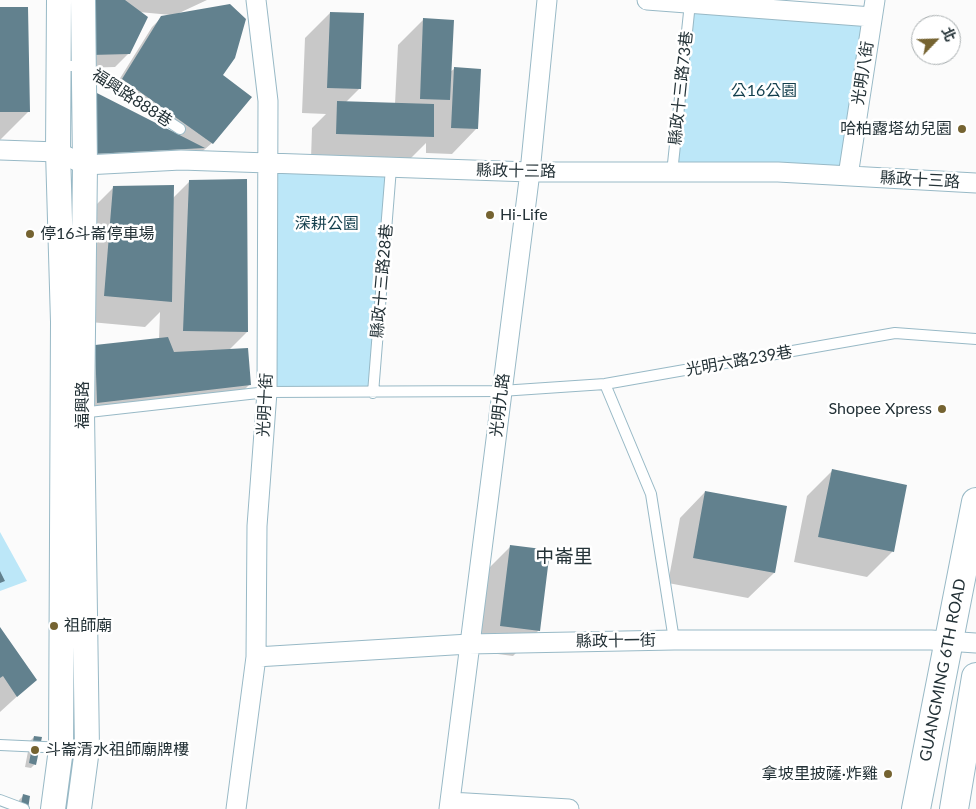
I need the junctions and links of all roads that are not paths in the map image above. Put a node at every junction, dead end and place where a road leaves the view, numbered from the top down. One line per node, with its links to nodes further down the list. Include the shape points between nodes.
1 (59, 0): 9 (street, 福興路)
2 (83, 0): 10 (street, 福興路)
3 (256, 0): 15 (street, 光明十街, via 268,101)
4 (548, 0): 17 (street, 光明九路)
5 (647, 0): 6 (street)
6 (690, 3): 7 (street); 18 (lane, 縣政十三路73巷)
7 (722, 3): 8 (street)
8 (873, 9): 19 (street, 光明八街)
9 (59, 66): 10 (lane); 13 (street, 福興路)
10 (84, 66): 11 (lane, 福興路888巷); 14 (street, 福興路)
11 (180, 129)
12 (0, 150): 13 (street)
13 (58, 152): 14 (street, 縣政十三路); 26 (street, 福興路, via 63,322)
14 (85, 165): 15 (street, 縣政十三路, via 181,160); 26 (street, 福興路)
15 (268, 165): 16 (street, 縣政十三路); 24 (street, 光明十街)
16 (391, 168): 17 (street, 縣政十三路); 25 (lane, 縣政十三路28巷)
17 (530, 172): 18 (street, 縣政十三路); 23 (street, 光明九路)
18 (672, 173): 19 (street, 縣政十三路, via 778,172)
19 (848, 176): 20 (street, 縣政十三路)
20 (976, 183)
21 (976, 339): 22 (lane, 光明六路239巷, via 895,333)
22 (605, 384): 23 (lane, 光明六路239巷); 28 (lane, via 651,494)
23 (501, 391): 25 (lane, 光明六路239巷); 31 (street, 光明九路)
24 (267, 392): 25 (lane, 光明六路239巷); 26 (lane, 光明六路239巷); 32 (street, 光明十街, via 257,526)
25 (372, 393)
26 (72, 414): 35 (street, 福興路); 36 (street, 福興路)
27 (976, 502): 29 (main road, GUANGMING 6TH ROAD)
28 (674, 640): 29 (street, 縣政十一街); 31 (street, 縣政十一街)
29 (948, 641): 30 (street, 縣政十一街); 44 (main road, GUANGMING 6TH ROAD)
30 (976, 643)
31 (469, 644): 32 (street, 縣政十一街); 38 (street, 光明九路)
32 (256, 657): 42 (street, 光明十街)
33 (976, 676): 45 (main road, GUANGMING 6TH ROAD)
34 (0, 745): 35 (lane)
35 (61, 749): 36 (lane); 40 (street, 福興路)
36 (87, 750): 41 (street, 福興路)
37 (0, 800): 39 (lane)
38 (450, 805): 43 (street)
39 (24, 809)
40 (54, 809)
41 (79, 809)
42 (236, 809)
43 (568, 809)
44 (916, 809)
45 (954, 809)

